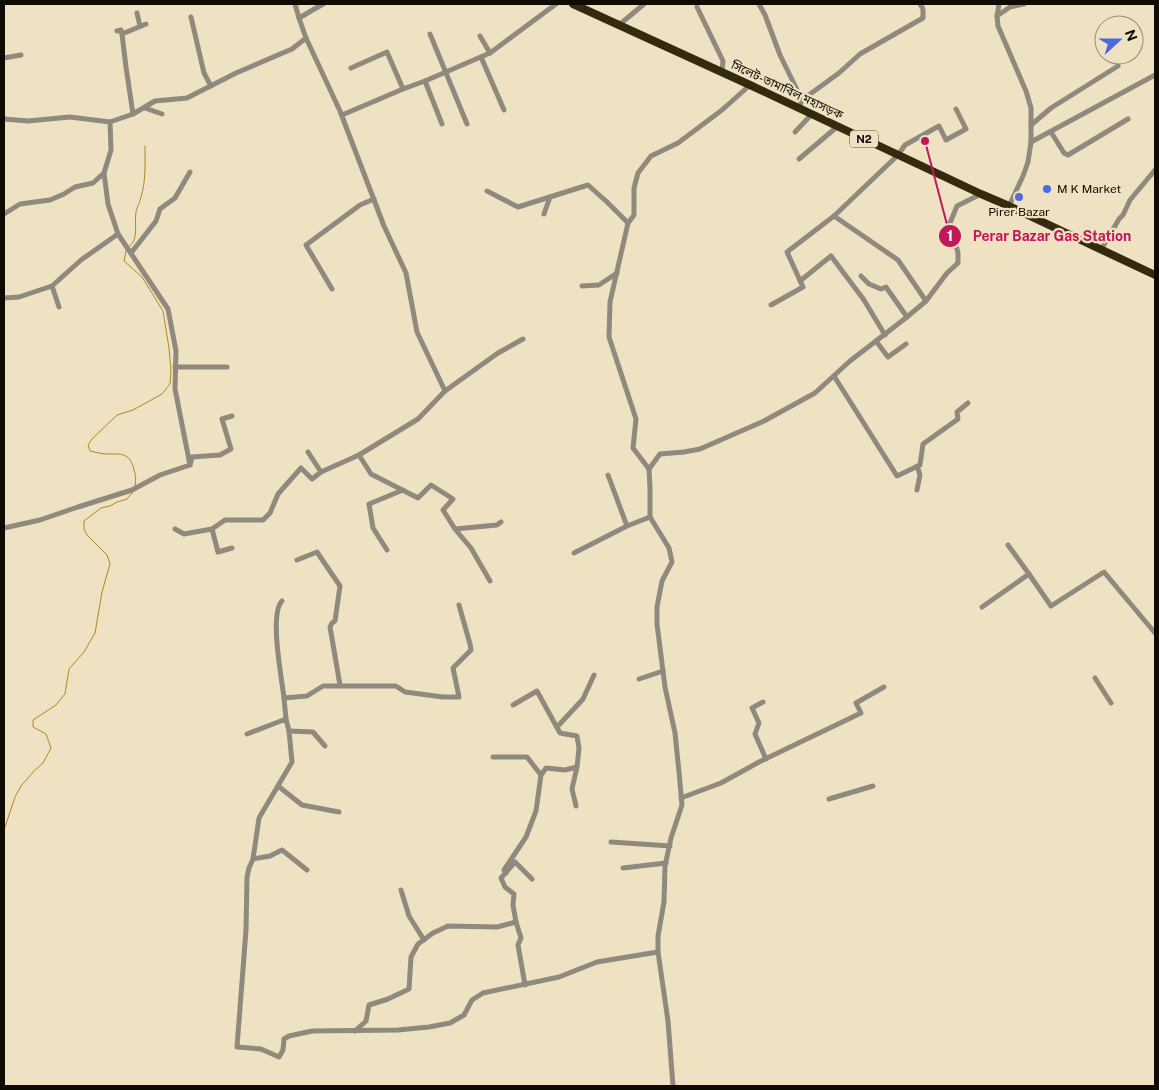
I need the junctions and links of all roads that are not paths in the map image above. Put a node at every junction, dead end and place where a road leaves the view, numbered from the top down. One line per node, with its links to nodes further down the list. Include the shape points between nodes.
1 (294, 4): 14 (street)
2 (323, 4): 14 (street)
3 (556, 4): 21 (street)
4 (572, 4): 16 (highway, সিলেট-তামাবিল মহাসড়ক / N2)
5 (644, 4): 16 (street)
6 (759, 4): 34 (street)
7 (920, 4): 34 (street, via 923,18 860,54)
8 (999, 4): 12 (street)
9 (1024, 4): 12 (street, via 1010,7)
10 (697, 7): 28 (street, via 723,61)
11 (138, 13): 17 (street)
12 (997, 16): 47 (street, via 998,26 1026,91)
13 (191, 17): 32 (street, via 204,73)
14 (299, 18): 20 (street)
15 (146, 24): 17 (street)
16 (619, 25): 28 (highway, সিলেট-তামাবিল মহাসড়ক / N2)
17 (140, 26): 38 (street, via 119,32)
18 (430, 34): 27 (street)
19 (480, 36): 21 (street)
20 (306, 38): 32 (street, via 292,50); 41 (street)
21 (490, 53): 23 (street)
22 (21, 55): 24 (street)
23 (481, 57): 27 (street); 37 (street)
24 (4, 58)
25 (1118, 66): 47 (street, via 1051,108)
26 (351, 68): 33 (street, via 387,52)
27 (445, 72): 30 (street); 46 (street)
28 (722, 72): 31 (highway, সিলেট-তামাবিল মহাসড়ক / N2)
29 (1155, 75): 50 (street)
30 (425, 81): 33 (street); 45 (street)
31 (750, 85): 34 (highway, সিলেট-তামাবিল মহাসড়ক / N2); 65 (street, via 678,143 651,156 638,173 634,188 634,215)
32 (211, 86): 35 (street, via 187,98 155,101)
33 (403, 89): 41 (street)
34 (801, 104): 40 (highway, সিলেট-তামাবিল মহাসড়ক / N2)
35 (145, 108): 38 (street); 39 (street)
36 (956, 109): 52 (street, via 966,129 946,140 939,126 905,145)
37 (504, 110)
38 (133, 114): 44 (street)
39 (162, 114)
40 (812, 114): 48 (highway, সিলেট-তামাবিল মহাসড়ক / N2); 49 (street)
41 (342, 116): 60 (street)
42 (4, 118): 44 (street, via 28,121 70,117)
43 (1128, 119): 50 (street, via 1068,155)
44 (110, 122): 56 (street, via 111,150)
45 (442, 124)
46 (467, 124)
47 (1031, 125): 51 (street)
48 (838, 126): 52 (highway, সিলেট-তামাবিল মহাসড়ক / N2); 53 (street)
49 (795, 132)
50 (1051, 132): 51 (street)
51 (1031, 142): 61 (street, via 1028,162)
52 (898, 155): 58 (highway, সিলেট-তামাবিল মহাসড়ক / N2); 64 (street)
53 (799, 159)
54 (1155, 170): 67 (street, via 1130,200)
55 (190, 172): 68 (street)
56 (104, 173): 62 (street, via 93,183 75,187 50,200 20,204); 66 (street, via 108,204)
57 (487, 191): 59 (street, via 518,207)
58 (981, 194): 61 (highway, সিলেট-তামাবিল মহাসড়ক / N2); 77 (street, via 957,206 950,223 958,263)
59 (550, 197): 63 (street); 65 (street, via 588,185)
60 (374, 199): 75 (street, via 360,205 306,245); 88 (street, via 406,273 417,332)
61 (1009, 206): 67 (highway, সিলেট-তামাবিল মহাসড়ক / N2)
62 (4, 214)
63 (544, 214)
64 (834, 216): 72 (street, via 787,252); 77 (street, via 898,260)
65 (628, 223): 69 (street)
66 (118, 234): 68 (street); 73 (street)
67 (1101, 250): 70 (highway, সিলেট-তামাবিল মহাসড়ক / N2)
68 (131, 253): 85 (street, via 168,309)
69 (617, 273): 74 (street, via 599,285); 95 (street, via 610,302 609,337 636,419 633,448)
70 (1155, 275)
71 (861, 276): 80 (street, via 869,284 881,289 886,287)
72 (800, 281): 78 (street, via 803,287); 81 (street, via 831,256)
73 (52, 286): 76 (street, via 19,297); 79 (street)
74 (582, 286)
75 (332, 289)
76 (4, 298)
77 (926, 301): 80 (street)
78 (771, 305)
79 (59, 307)
80 (907, 317): 81 (street)
81 (885, 334): 83 (street)
82 (524, 339): 88 (street, via 498,353)
83 (876, 341): 84 (street, via 888,357); 87 (street)
84 (906, 344)
85 (176, 367): 86 (street); 93 (street, via 175,389)
86 (227, 367)
87 (834, 376): 94 (street, via 897,476); 95 (street, via 815,393 764,421 700,449 660,454)
88 (445, 391): 92 (street, via 418,419)
89 (968, 403): 94 (street, via 957,412 958,419 922,444 920,465)
90 (232, 416): 93 (street, via 222,419 230,449 220,455 192,457)
91 (308, 452): 96 (street)
92 (359, 455): 96 (street); 98 (street, via 371,474)
93 (190, 465): 103 (street, via 160,475 132,490 40,520)
94 (917, 466): 99 (street, via 920,475)
95 (649, 469): 100 (street)
96 (321, 472): 105 (street, via 312,480 301,468 278,494 270,513 263,520 225,520)
97 (608, 475): 102 (street)
98 (403, 490): 106 (street, via 418,498 431,484 453,499 443,510); 109 (street, via 369,504 373,528)
99 (917, 490)
100 (650, 517): 102 (street); 118 (street, via 668,548 672,562 662,581 657,607 656,624)
101 (501, 522): 106 (street)
102 (626, 526): 110 (street)
103 (4, 528)
104 (175, 529): 105 (street, via 184,534)
105 (212, 529): 108 (street, via 218,552)
106 (456, 529): 113 (street)
107 (1008, 545): 112 (street)
108 (232, 548)
109 (387, 550)
110 (574, 553)
111 (297, 560): 122 (street, via 317,552 340,586 335,621 330,627)
112 (1029, 574): 116 (street); 117 (street, via 1051,606 1104,572)
113 (490, 581)
114 (282, 601): 124 (street, via 278,604 276,641)
115 (459, 605): 122 (street, via 471,650 453,668 460,697 405,692 396,686)
116 (982, 606)
117 (1155, 633)
118 (663, 671): 121 (street); 139 (street, via 675,733)
119 (594, 675): 129 (street, via 583,699)
120 (1095, 678): 126 (street)
121 (640, 679)
122 (340, 686): 124 (street, via 323,686 307,696)
123 (884, 687): 134 (street, via 856,703 861,713)
124 (284, 698): 128 (street)
125 (763, 702): 134 (street, via 752,708 759,723 755,734)
126 (1111, 704)
127 (513, 705): 129 (street, via 537,691)
128 (286, 719): 130 (street); 131 (street)
129 (557, 727): 135 (street, via 560,733 577,736)
130 (289, 731): 132 (street, via 313,732); 137 (street, via 292,762)
131 (247, 734)
132 (325, 746)
133 (493, 757): 136 (street, via 528,757)
134 (766, 759): 139 (street, via 721,783)
135 (576, 767): 136 (street, via 565,770 546,768); 141 (street, via 572,789)
136 (541, 775): 149 (street, via 536,811 526,837 504,870)
137 (278, 786): 142 (street, via 302,805); 145 (street, via 259,818)
138 (873, 786): 140 (street)
139 (681, 798): 144 (street, via 682,805)
140 (829, 799)
141 (576, 806)
142 (338, 812)
143 (610, 842): 144 (street)
144 (670, 846): 146 (street)
145 (253, 859): 148 (street, via 282,850); 156 (street, via 247,877 237,1047 261,1049 279,1057 284,1038 289,1036)
146 (666, 863): 147 (street); 154 (street)
147 (623, 868)
148 (307, 870)
149 (506, 873): 150 (street, via 515,862); 152 (street, via 501,878 505,887 514,894)
150 (532, 879)
151 (401, 890): 153 (street, via 409,916)
152 (516, 922): 153 (street, via 497,927 448,926); 155 (street, via 521,938 518,945)
153 (424, 940): 156 (street, via 411,957 409,989 369,1006 366,1021)
154 (658, 952): 155 (street, via 597,962 559,977); 157 (street)
155 (525, 985): 156 (street, via 483,993 472,1000 464,1015 450,1023 398,1030)
156 (355, 1031)
157 (673, 1086)

